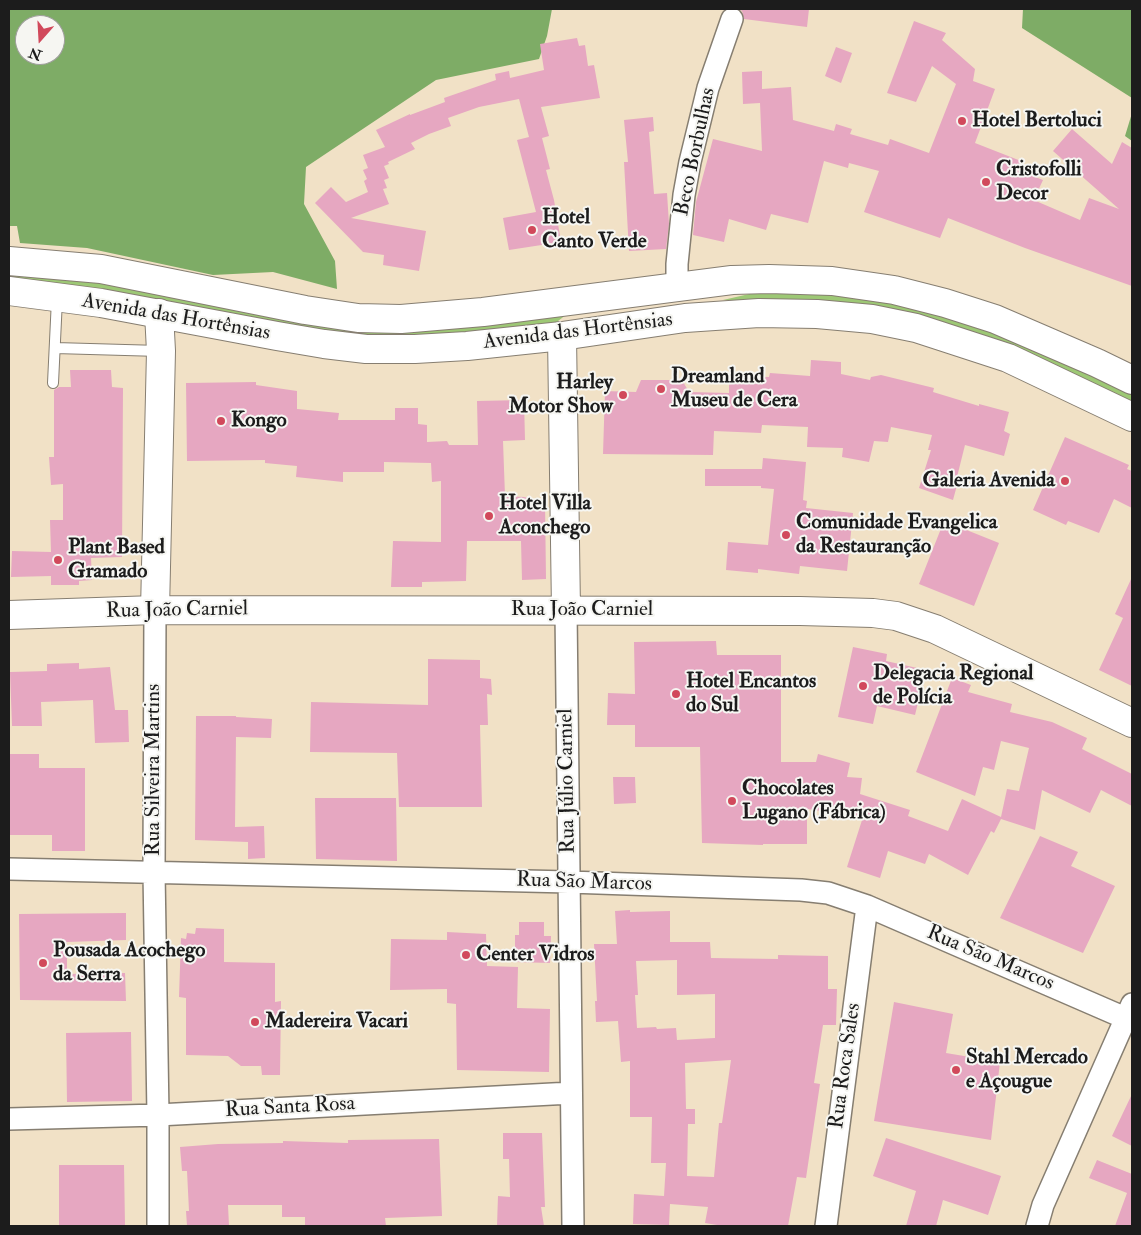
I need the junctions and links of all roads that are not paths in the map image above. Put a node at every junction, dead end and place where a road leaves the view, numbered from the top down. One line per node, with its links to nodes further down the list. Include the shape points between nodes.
1 (732, 19): 4 (street, Beco Borbulhas, via 708,88 690,162)
2 (9, 261): 4 (main road, Avenida das Hortênsias, via 101,269 358,318 400,319 483,312)
3 (732, 280): 4 (main road, Avenida das Hortênsias); 8 (main road, via 687,295 585,312 570,318); 11 (main road, Avenida das Hortênsias, via 832,281 945,302 995,319)
4 (676, 287)
5 (9, 291): 6 (main road, Avenida das Hortênsias)
6 (57, 297): 7 (main road, Avenida das Hortênsias); 9 (lane)
7 (159, 313): 8 (main road, Avenida das Hortênsias, via 286,338 366,349 415,350); 10 (main road, Rua Silveira Martins)
8 (562, 336): 13 (main road, Avenida das Hortênsias, via 685,318 759,313 872,319 916,328 1008,358); 15 (main road, Rua Júlio Carniel)
9 (55, 348): 10 (lane); 12 (lane)
10 (160, 351): 14 (main road, Rua Silveira Martins)
11 (1132, 380)
12 (53, 383)
13 (1132, 417)
14 (155, 610): 15 (main road, Rua João Carniel); 16 (main road, Rua João Carniel); 19 (street, Rua Silveira Martins)
15 (566, 610): 17 (main road, Rua João Carniel, via 800,611 896,616 935,629); 20 (street, Rua Júlio Carniel)
16 (9, 614)
17 (1132, 722)
18 (9, 869): 19 (street, Rua São Marcos)
19 (154, 872): 20 (street, Rua São Marcos); 24 (street, Rua Silveira Martins)
20 (569, 882): 21 (street, Rua São Marcos, via 801,890 828,893); 23 (street, Rua Júlio Carniel)
21 (867, 906): 22 (street, Rua São Marcos); 28 (street, Rua Roca Sales)
22 (1130, 1014): 29 (street, via 1043,1205)
23 (571, 1093): 24 (street, Rua Santa Rosa); 27 (street, Rua Júlio Carniel)
24 (158, 1115): 25 (street, Rua Santa Rosa); 26 (street, Rua Silveira Martins)
25 (9, 1119)
26 (158, 1226)
27 (573, 1226)
28 (826, 1226)
29 (1037, 1226)

